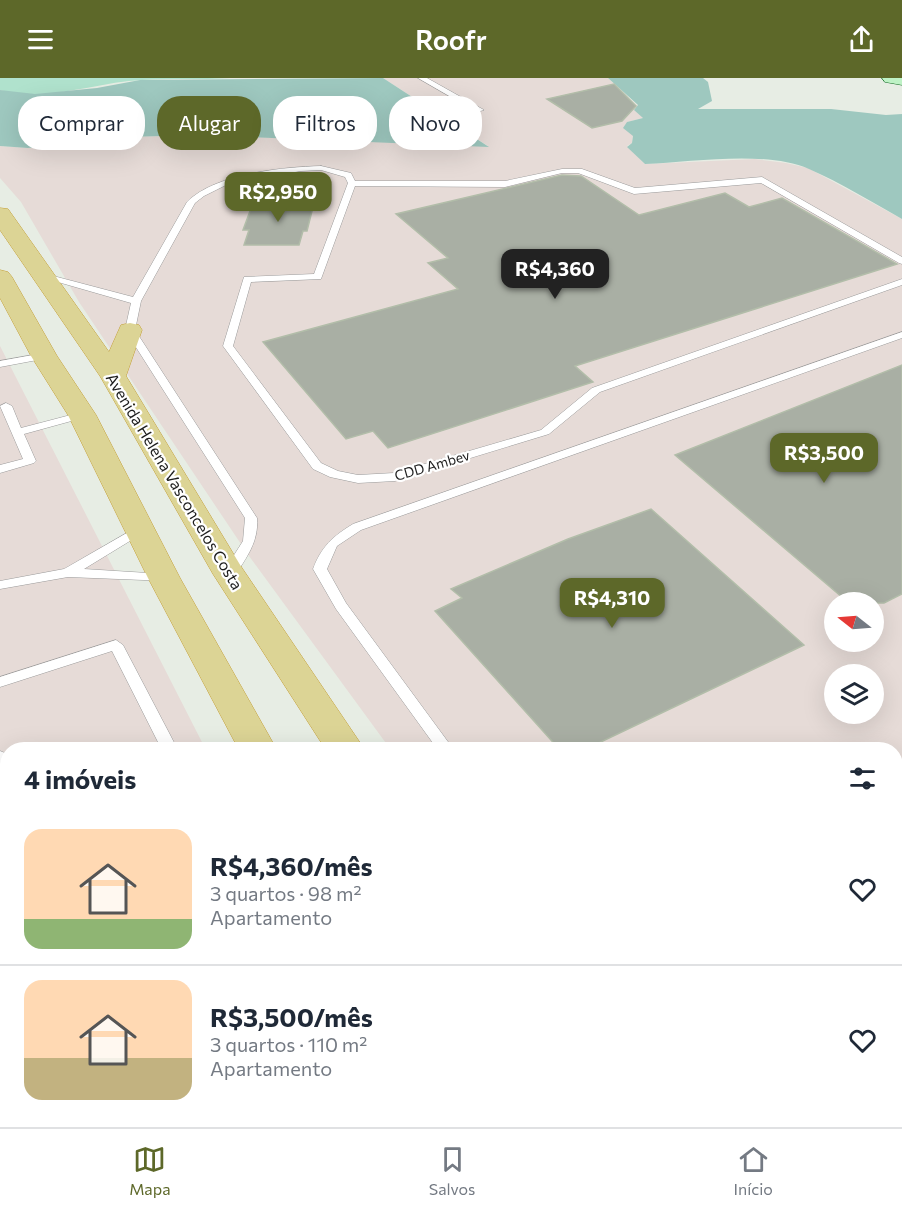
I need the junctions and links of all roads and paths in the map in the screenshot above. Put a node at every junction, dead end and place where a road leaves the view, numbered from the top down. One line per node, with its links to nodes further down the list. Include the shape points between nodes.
1 (422, 78): 4 (lane)
2 (891, 78): 3 (street)
3 (902, 80)
4 (455, 96)
5 (352, 183): 7 (lane, via 505,184 562,171 579,171 634,191 762,180); 9 (lane, CDD Ambev, via 318,277 247,279 228,346 317,466 358,479 395,477 545,432 596,390); 11 (lane, via 348,175 336,170 301,169 228,181 201,194 191,202)
6 (0, 214): 8 (highway, Avenida Helena Vasconcelos Costa)
7 (902, 261)
8 (41, 276): 11 (lane); 16 (highway, Avenida Helena Vasconcelos Costa)
9 (902, 282)
10 (3, 289): 14 (highway)
11 (136, 301): 12 (lane)
12 (130, 330): 16 (highway); 23 (lane, via 251,518 249,544)
13 (902, 335): 30 (lane, via 357,527 337,538 326,551 320,569 341,606)
14 (44, 356): 15 (lane); 18 (highway)
15 (0, 364)
16 (113, 376): 23 (highway, Avenida Helena Vasconcelos Costa)
17 (6, 406): 19 (lane)
18 (82, 415): 19 (lane); 21 (highway)
19 (18, 432): 20 (lane, via 30,460)
20 (0, 469)
21 (139, 530): 22 (lane); 24 (highway)
22 (68, 573): 24 (lane); 25 (lane)
23 (229, 574): 29 (highway, Avenida Helena Vasconcelos Costa)
24 (164, 578): 28 (highway)
25 (0, 585)
26 (0, 682): 27 (lane, via 116,645)
27 (166, 742)
28 (254, 742)
29 (341, 742)
30 (440, 742)

